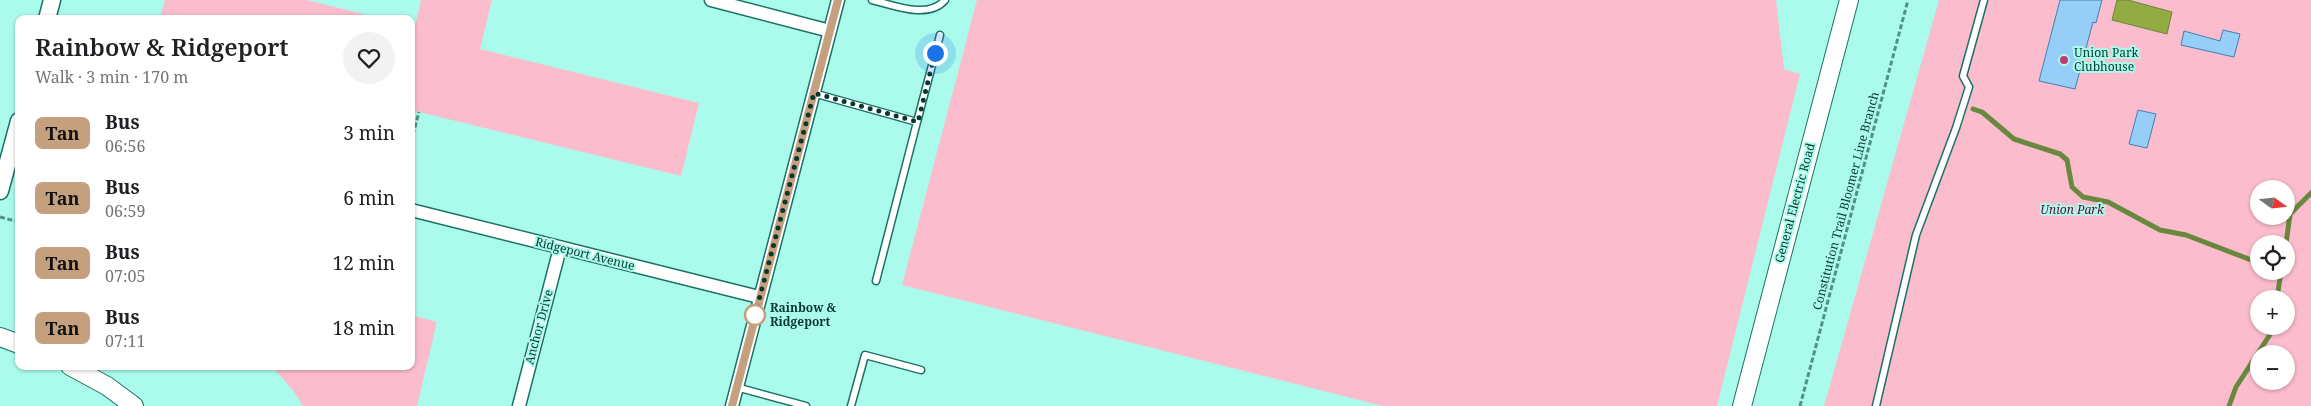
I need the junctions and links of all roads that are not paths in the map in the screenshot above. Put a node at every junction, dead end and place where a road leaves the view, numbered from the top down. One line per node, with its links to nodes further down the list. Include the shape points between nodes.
1 (52, 0): 8 (street)
2 (711, 0): 9 (street)
3 (838, 0): 9 (street)
4 (872, 0): 5 (lane, via 925,10 935,8)
5 (945, 0)
6 (1849, 0): 29 (main road, General Electric Road)
7 (1984, 0): 30 (lane, via 1963,76 1969,87 1916,235)
8 (48, 15)
9 (830, 31): 11 (street)
10 (940, 35): 12 (lane)
11 (814, 93): 12 (lane); 18 (street)
12 (918, 122): 17 (lane)
13 (15, 136): 14 (street)
14 (0, 191)
15 (415, 211): 16 (street, Ridgeport Avenue)
16 (560, 248): 18 (street, Ridgeport Avenue); 25 (street, Anchor Drive)
17 (876, 281)
18 (759, 297): 23 (street)
19 (0, 338): 20 (main road)
20 (15, 343)
21 (77, 370): 24 (main road)
22 (921, 370): 28 (lane, via 865,355)
23 (736, 387): 26 (street); 27 (lane)
24 (134, 406)
25 (519, 406)
26 (732, 406)
27 (806, 406)
28 (851, 406)
29 (1742, 406)
30 (1876, 406)

